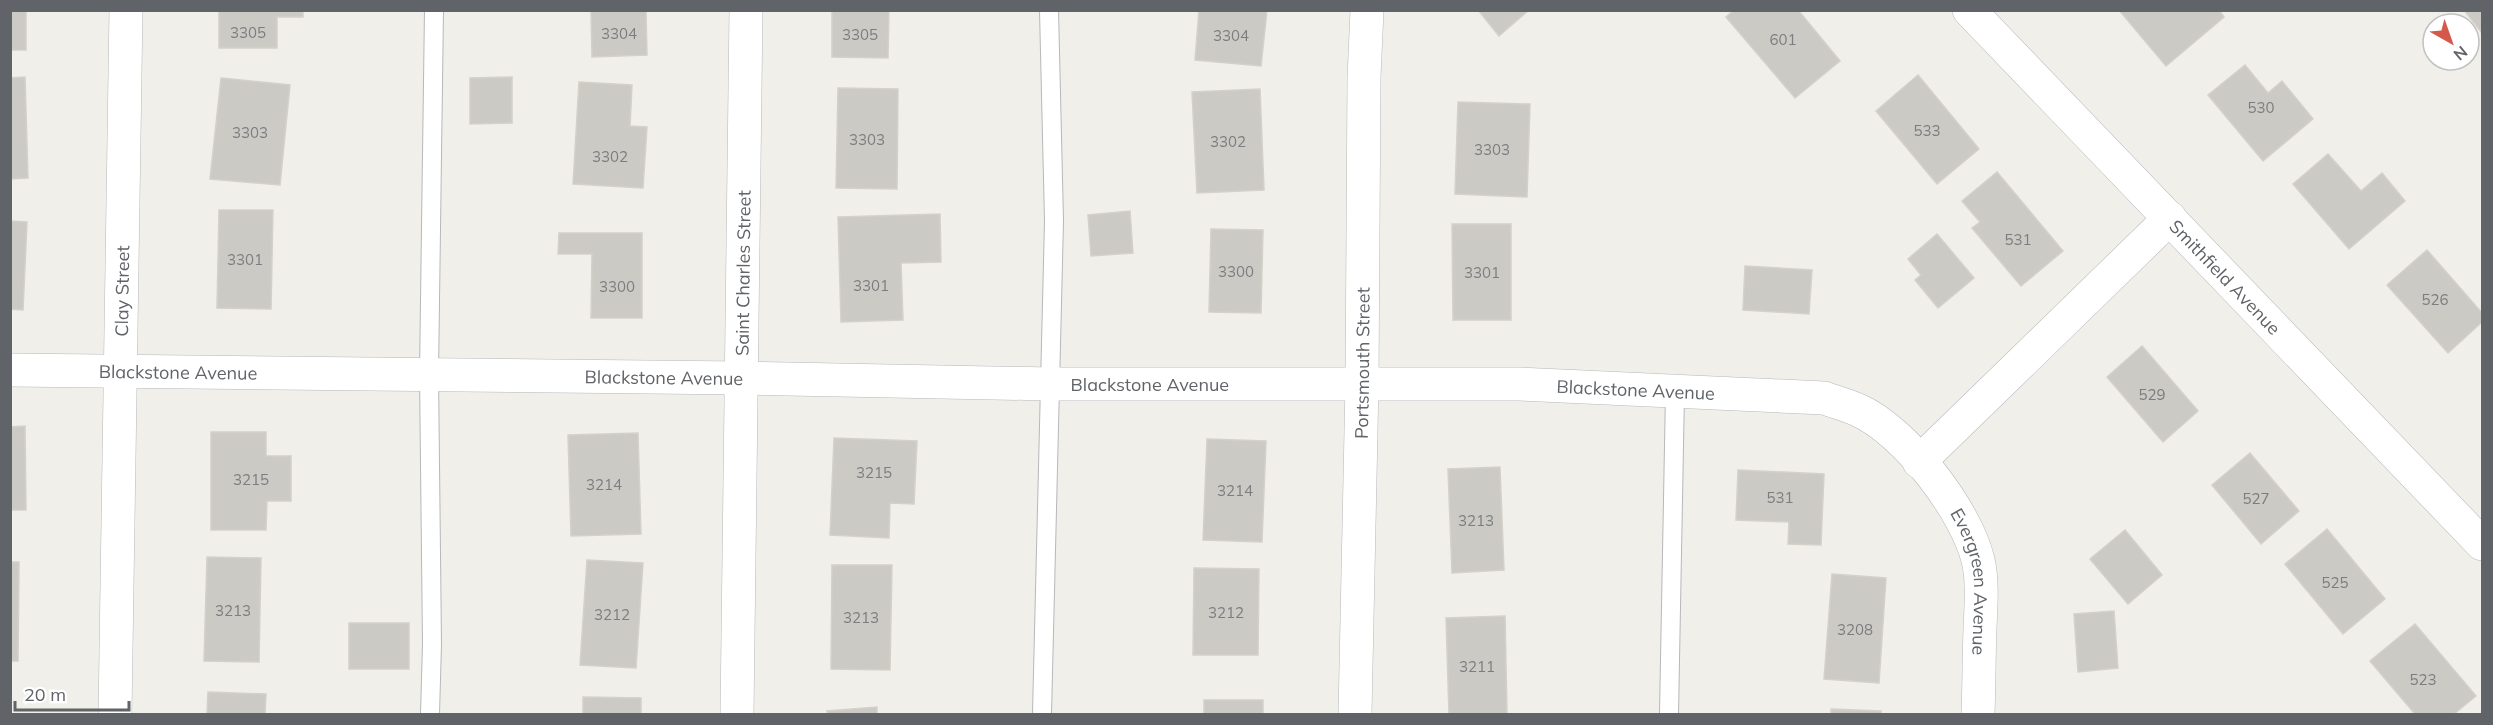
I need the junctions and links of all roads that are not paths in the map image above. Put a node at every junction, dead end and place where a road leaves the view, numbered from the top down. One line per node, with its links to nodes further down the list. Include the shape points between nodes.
1 (126, 10): 9 (street, Clay Street)
2 (434, 10): 10 (lane)
3 (746, 10): 11 (street, Saint Charles Street)
4 (1049, 10): 12 (lane, via 1054,221)
5 (1367, 10): 13 (street, Portsmouth Street)
6 (1969, 10): 7 (street, Smithfield Avenue)
7 (2170, 218): 15 (street); 16 (street, Smithfield Avenue)
8 (10, 370): 9 (street, Blackstone Avenue)
9 (120, 372): 10 (street, Blackstone Avenue); 17 (street, Clay Street)
10 (429, 374): 11 (street, Blackstone Avenue); 18 (lane)
11 (741, 378): 12 (street, Blackstone Avenue); 19 (street, Saint Charles Street)
12 (1050, 384): 13 (street, Blackstone Avenue); 20 (lane)
13 (1362, 384): 14 (street, Blackstone Avenue, via 1519,384); 21 (street, Portsmouth Street)
14 (1676, 392): 15 (street, Blackstone Avenue, via 1824,398 1859,410 1891,431); 22 (lane)
15 (1919, 462): 23 (street, Evergreen Avenue, via 1957,509 1970,533 1978,561)
16 (2482, 544)
17 (115, 714)
18 (430, 714)
19 (737, 714)
20 (1042, 714)
21 (1355, 714)
22 (1668, 714)
23 (1978, 714)

